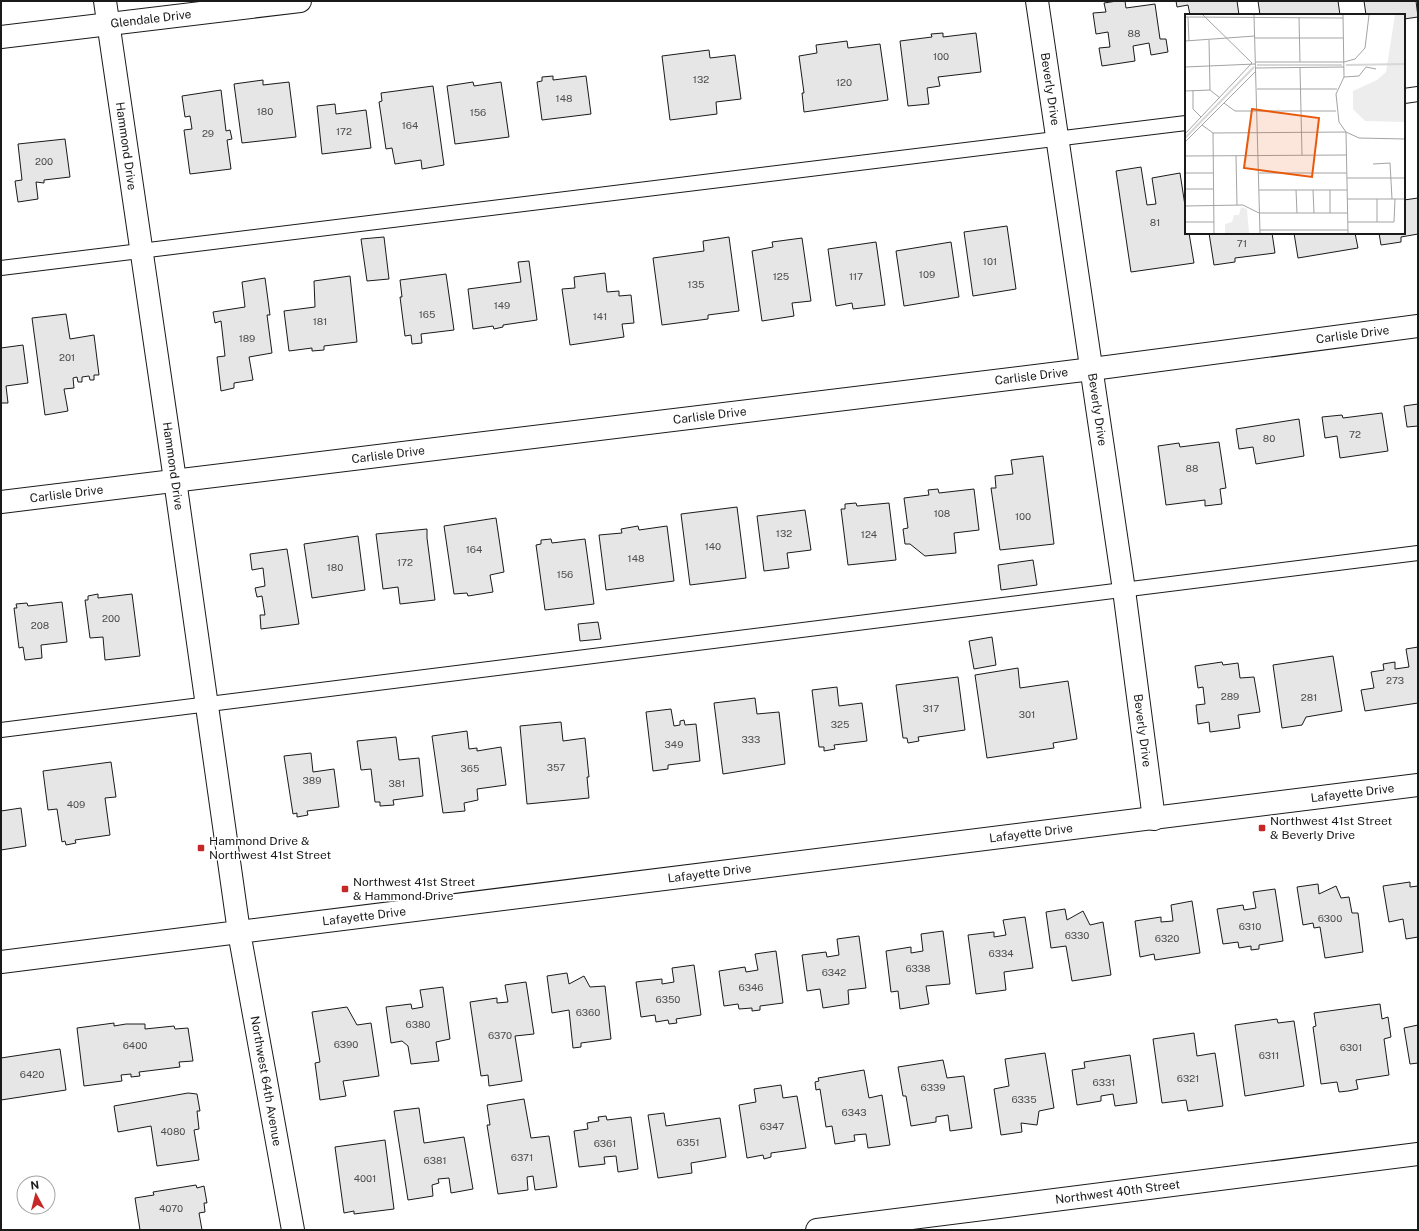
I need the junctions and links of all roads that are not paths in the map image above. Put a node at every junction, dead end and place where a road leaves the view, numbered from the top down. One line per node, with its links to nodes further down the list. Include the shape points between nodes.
1 (105, 1): 4 (street, Hammond Drive)
2 (300, 1): 4 (street, Glendale Drive)
3 (1038, 1): 9 (street, Beverly Drive)
4 (108, 24): 5 (street, Glendale Drive); 10 (street, Hammond Drive)
5 (1, 37)
6 (1418, 94): 7 (lane)
7 (1405, 96)
8 (1185, 123): 9 (lane)
9 (1058, 139): 10 (lane); 13 (street, Beverly Drive)
10 (140, 250): 11 (lane); 14 (street, Hammond Drive)
11 (1, 268)
12 (1418, 326): 13 (street, Carlisle Drive)
13 (1092, 369): 14 (street, Carlisle Drive); 17 (street, Beverly Drive)
14 (175, 480): 15 (street, Carlisle Drive); 18 (street, Hammond Drive)
15 (1, 502)
16 (1418, 553): 17 (lane)
17 (1124, 590): 18 (lane); 21 (street, Beverly Drive)
18 (207, 704): 19 (lane); 22 (street, Hammond Drive)
19 (1, 730)
20 (1418, 785): 21 (street, Lafayette Drive)
21 (1154, 819): 22 (street, Lafayette Drive)
22 (239, 932): 23 (street, Lafayette Drive); 25 (street, Northwest 64th Avenue)
23 (1, 962)
24 (1418, 1154): 26 (street, Northwest 40th Street)
25 (293, 1230)
26 (817, 1230)

